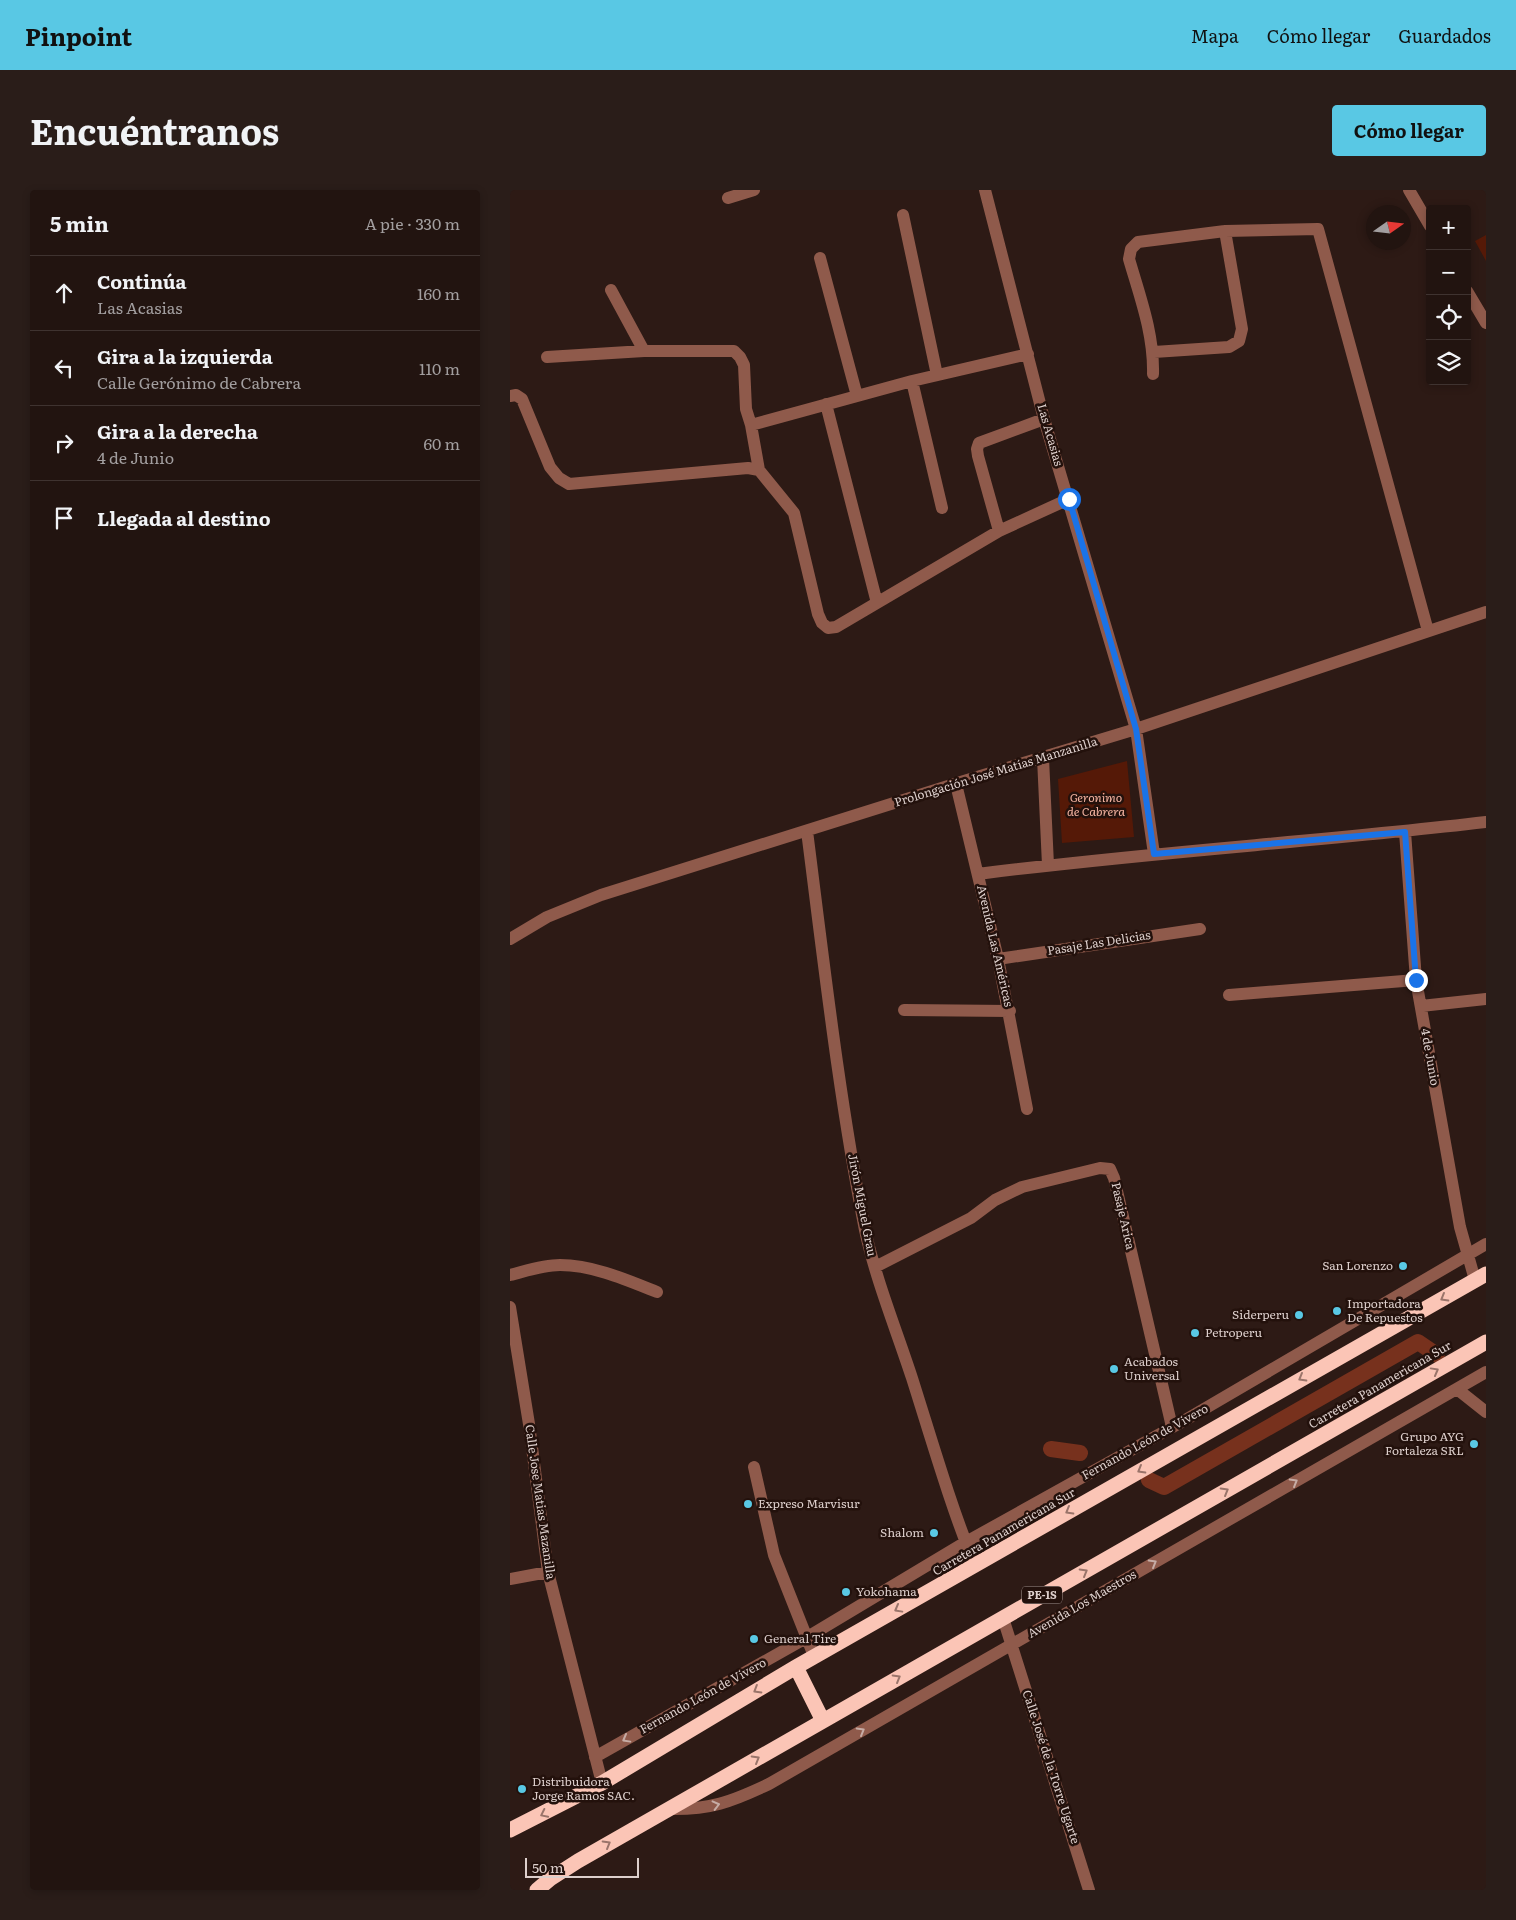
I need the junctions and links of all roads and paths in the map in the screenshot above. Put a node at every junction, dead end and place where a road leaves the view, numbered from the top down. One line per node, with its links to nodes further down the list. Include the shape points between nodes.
1 (754, 190): 4 (street)
2 (985, 190): 14 (street, Las Acasias)
3 (1409, 190): 6 (street)
4 (728, 198)
5 (903, 215): 17 (street)
6 (1426, 219)
7 (1225, 231): 13 (street, via 1242,329 1239,341 1228,347); 13 (street, via 1138,242 1131,249 1129,259); 30 (street, via 1318,229)
8 (820, 258): 20 (street)
9 (611, 290): 12 (street)
10 (1469, 295): 11 (street)
11 (1486, 323)
12 (644, 351): 15 (street); 23 (street, via 734,352 744,365 746,409)
13 (1154, 352): 16 (street)
14 (1028, 354): 17 (street); 22 (street, Las Acasias)
15 (547, 357)
16 (1153, 374)
17 (937, 375): 18 (street)
18 (912, 381): 20 (street); 26 (street)
19 (510, 396): 24 (street, via 522,399 550,467 569,484 748,468)
20 (857, 396): 21 (street)
21 (826, 404): 23 (street); 28 (street)
22 (1044, 419): 25 (street, Las Acasias); 27 (street, via 979,443 978,456)
23 (751, 425): 24 (street)
24 (759, 470): 28 (street, via 794,513 822,624 828,628 836,627)
25 (1069, 499): 27 (street); 31 (street, Las Acasias)
26 (942, 508)
27 (1000, 531): 28 (street)
28 (877, 603)
29 (1486, 612): 30 (street, Prolongación José Matías Manzanilla)
30 (1428, 631): 31 (street, Prolongación José Matías Manzanilla)
31 (1136, 729): 32 (street, Prolongación José Matías Manzanilla); 37 (street, Las Acasias)
32 (1043, 758): 33 (street, Prolongación José Matías Manzanilla); 38 (street)
33 (956, 784): 35 (street, Prolongación José Matías Manzanilla); 39 (street, Avenida Las Américas)
34 (1486, 822): 36 (street)
35 (807, 831): 41 (street, Prolongación José Matías Manzanilla, via 602,894 547,917); 52 (street, Jirón Miguel Grau, via 832,1028 860,1200)
36 (1405, 832): 37 (street); 43 (street, 4 de Junio)
37 (1154, 854): 38 (street)
38 (1048, 865): 39 (street)
39 (978, 874): 42 (street, Avenida Las Américas)
40 (1200, 929): 42 (street, Pasaje Las Delicias)
41 (510, 938)
42 (998, 958): 48 (street, Avenida Las Américas)
43 (1416, 980): 44 (street); 46 (street, 4 de Junio)
44 (1229, 996)
45 (1486, 998): 46 (street)
46 (1421, 1006): 51 (street, 4 de Junio, via 1460,1227)
47 (904, 1010): 48 (street)
48 (1010, 1011): 49 (street, Avenida Las Américas)
49 (1027, 1109)
50 (1486, 1244): 51 (street, Fernando León de Vivero)
51 (1468, 1254): 54 (street, 4 de Junio); 61 (street, Fernando León de Vivero)
52 (875, 1267): 61 (street, Pasaje Arica, via 1022,1187 1100,1168 1110,1169); 63 (street, Jirón Miguel Grau)
53 (510, 1275): 55 (street, via 559,1265 608,1274)
54 (1481, 1277): 64 (highway, Carretera Panamericana Sur, one-way to 64)
55 (657, 1292)
56 (510, 1307): 65 (street, Calle Jose Matias Mazanilla)
57 (1486, 1342): 67 (highway, Carretera Panamericana Sur / PE-1S, one-way to 57)
58 (1486, 1372): 59 (street, Avenida Los Maestros)
59 (1457, 1389): 60 (street); 69 (street, Avenida Los Maestros, one-way to 59)
60 (1486, 1412)
61 (1172, 1427): 63 (street, Fernando León de Vivero)
62 (754, 1467): 68 (street, via 774,1555)
63 (966, 1542): 64 (street, Jirón Miguel Grau); 68 (street, Fernando León de Vivero)
64 (975, 1566): 70 (highway, Carretera Panamericana Sur, one-way to 70)
65 (548, 1572): 66 (street); 73 (street, Calle Jose Matias Mazanilla)
66 (510, 1579)
67 (1003, 1618): 69 (street, Calle José de la Torre Ugarte); 72 (highway, Carretera Panamericana Sur / PE-1S, one-way to 67)
68 (806, 1638): 70 (street); 73 (street, Fernando León de Vivero, one-way to 73)
69 (1012, 1644): 75 (street, Avenida Los Maestros, one-way to 69, via 695,1809 740,1798); 78 (street, Calle José de la Torre Ugarte)
70 (814, 1656): 71 (highway, Carretera Panamericana Sur)
71 (796, 1667): 72 (highway); 74 (highway, Carretera Panamericana Sur, one-way to 74)
72 (823, 1721): 75 (highway, Carretera Panamericana Sur / PE-1S, one-way to 72)
73 (595, 1757): 74 (street, Calle Jose Matias Mazanilla)
74 (602, 1783): 76 (highway, Carretera Panamericana Sur, one-way to 76)
75 (668, 1809): 77 (highway, Carretera Panamericana Sur / PE-1S, one-way to 75, via 578,1861)
76 (510, 1830)
77 (537, 1890)
78 (1089, 1890)

